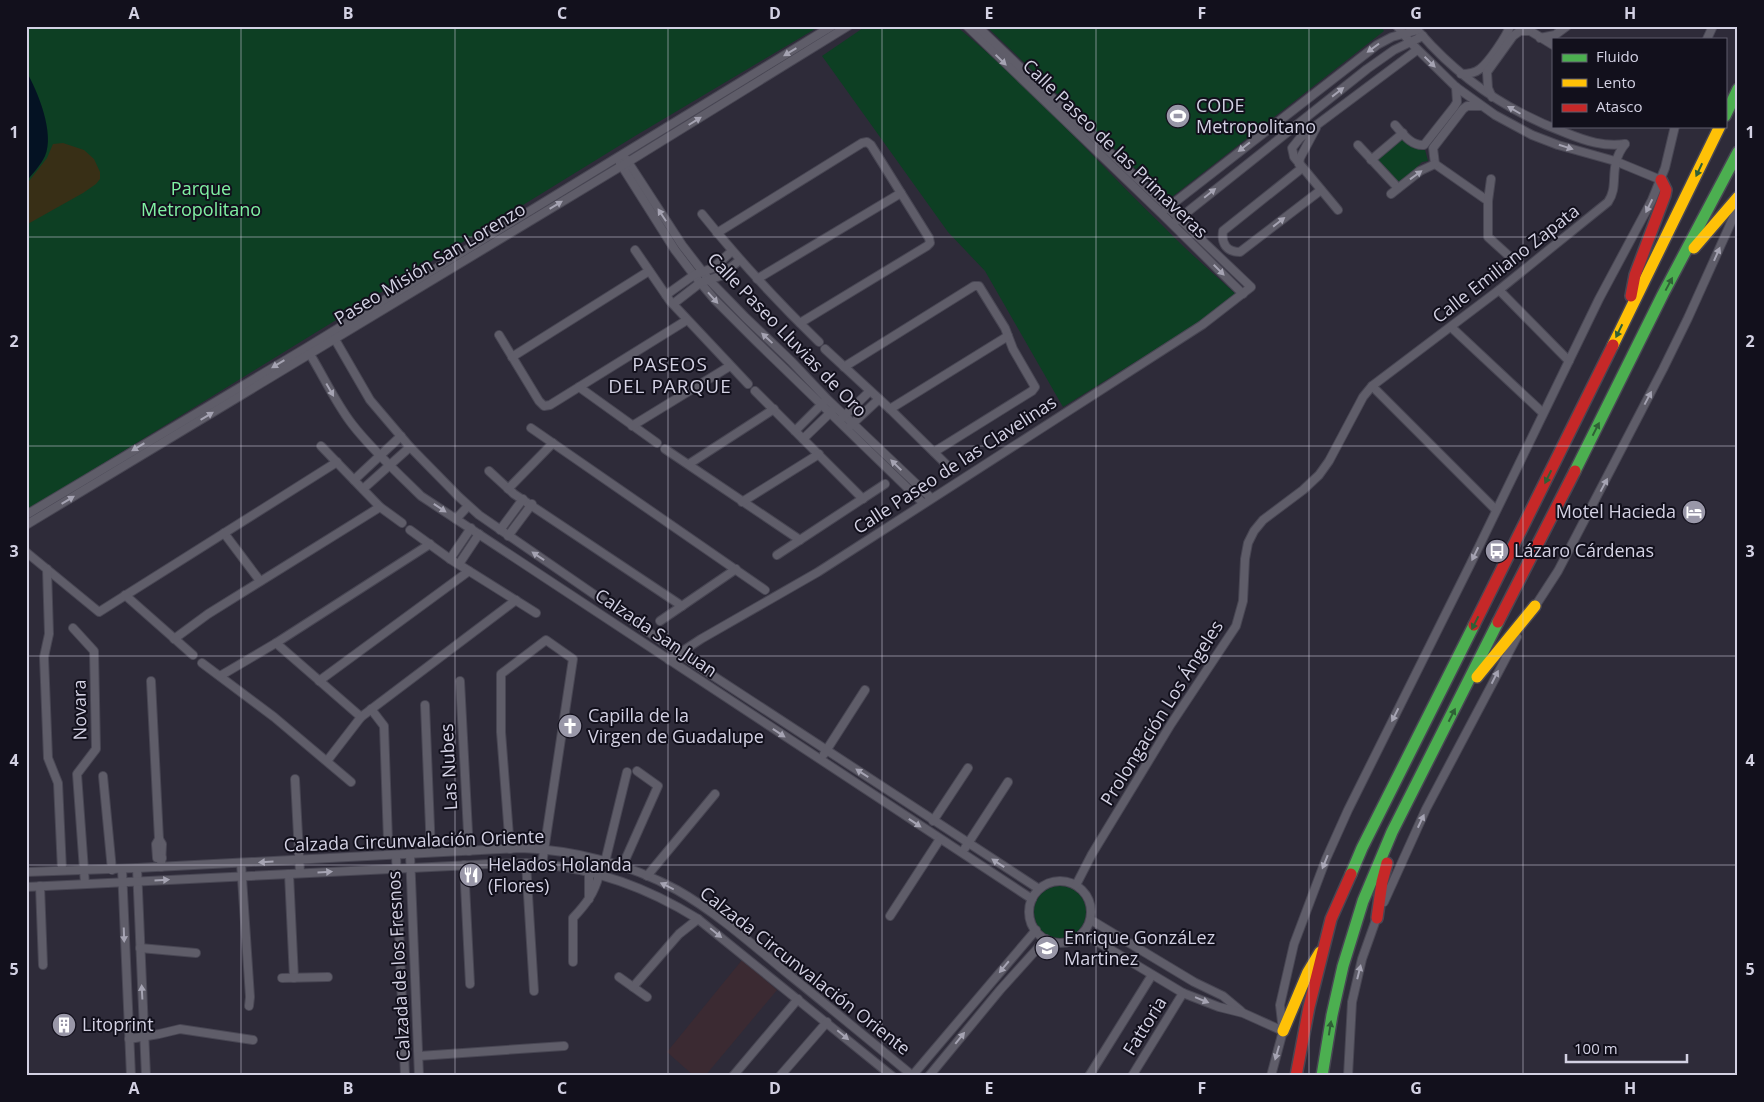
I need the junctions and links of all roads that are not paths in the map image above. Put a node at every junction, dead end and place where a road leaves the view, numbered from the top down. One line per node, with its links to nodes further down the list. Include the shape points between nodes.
1 (832, 26): 36 (street, Paseo Misión San Lorenzo, one-way to 36)
2 (848, 26): 40 (street, Paseo Misión San Lorenzo, one-way to 2)
3 (966, 26): 52 (street, Calle Paseo de las Primaveras, one-way to 52)
4 (977, 26): 49 (street, Calle Paseo de las Primaveras)
5 (1397, 26): 11 (street)
6 (1510, 26): 17 (street, via 1482,68)
7 (1713, 26): 13 (street)
8 (1566, 27): 12 (street)
9 (1526, 29): 12 (street); 20 (street, via 1513,36 1487,72)
10 (1418, 31): 11 (street); 14 (street); 17 (street)
11 (1403, 35): 14 (street); 23 (street, one-way to 23, via 1377,45)
12 (1540, 38): 15 (street)
13 (1707, 38)
14 (1410, 42): 16 (street); 27 (street, one-way to 14, via 1367,69)
15 (1552, 44)
16 (1417, 50): 18 (street, one-way to 18); 42 (street, via 1300,138 1292,148)
17 (1461, 74): 20 (street)
18 (1456, 87): 21 (street); 32 (street, via 1454,107 1424,145 1419,146)
19 (1738, 89): 22 (main road)
20 (1492, 97): 24 (street, one-way to 20)
21 (1481, 106): 31 (street); 41 (street, via 1463,108 1433,148)
22 (1726, 114)
23 (1282, 118): 27 (street); 49 (street, one-way to 49)
24 (1530, 118): 26 (street); 31 (street)
25 (1395, 125): 32 (street)
26 (1552, 127)
27 (1291, 128): 54 (street, one-way to 27)
28 (1554, 128): 33 (street)
29 (1674, 128): 44 (street)
30 (1719, 128): 73 (main road, one-way to 73)
31 (1525, 131): 37 (street, one-way to 37)
32 (1402, 134): 38 (street)
33 (1599, 144): 37 (street); 39 (street, Calle Emiliano Zapata, via 1625,144)
34 (1358, 145): 38 (street)
35 (1738, 152): 61 (main road)
36 (619, 155): 40 (street, Calle Paseo Lluvias de Oro); 77 (street, Paseo Misión San Lorenzo)
37 (1594, 156): 39 (street)
38 (1371, 160): 41 (street, one-way to 41, via 1395,191 1420,171)
39 (1615, 161): 44 (street); 69 (street, Calle Emiliano Zapata, via 1613,194 1608,202)
40 (625, 164): 63 (street, Calle Paseo Lluvias de Oro, one-way to 40); 64 (street, Calle Paseo Lluvias de Oro); 80 (street, Paseo Misión San Lorenzo, one-way to 40)
41 (1435, 164): 48 (street)
42 (1300, 166): 45 (street); 45 (street, one-way to 45, via 1223,231 1226,248 1240,252)
43 (1491, 179): 48 (street)
44 (1661, 180): 73 (main road, via 1665,195 1635,275); 86 (street, one-way to 86)
45 (1321, 190): 51 (street)
46 (901, 193): 56 (street, via 870,145 862,143); 65 (street); 75 (street, via 930,243)
47 (1738, 197): 61 (main road)
48 (1488, 201): 59 (street, via 1488,237)
49 (1168, 207): 52 (street); 54 (street, Calle Paseo de las Primaveras)
50 (1738, 207): 162 (street, one-way to 50, via 1558,571 1663,370)
51 (1338, 210)
52 (1162, 213): 55 (street, Calle Paseo de las Primaveras)
53 (702, 214): 56 (street)
54 (1180, 218): 55 (street); 68 (street, Calle Paseo de las Primaveras)
55 (1173, 224): 70 (street, Calle Paseo de las Primaveras, one-way to 70)
56 (717, 233): 58 (street)
57 (635, 250): 62 (street)
58 (732, 251): 60 (street); 63 (street)
59 (1509, 256)
60 (740, 260): 65 (street); 66 (street, via 720,276)
61 (1677, 267): 177 (main road, one-way to 61)
62 (648, 271): 71 (street); 85 (street)
63 (703, 273): 64 (street); 66 (street, Calle Paseo Lluvias de Oro)
64 (694, 275): 67 (street, Calle Paseo Lluvias de Oro); 71 (street)
65 (757, 279): 75 (street)
66 (709, 280): 67 (street); 94 (street, Calle Paseo Lluvias de Oro, one-way to 66)
67 (700, 283): 72 (street); 96 (street, Calle Paseo Lluvias de Oro, one-way to 96)
68 (1251, 288): 70 (street, Calle Paseo de las Clavelinas)
69 (1500, 290): 76 (street, Calle Emiliano Zapata); 86 (street)
70 (1243, 294): 127 (street, Calle Paseo de las Clavelinas, via 1202,325)
71 (666, 296): 72 (street)
72 (673, 304): 74 (street)
73 (1630, 309): 244 (main road, one-way to 244, via 1362,848 1331,919)
74 (687, 320): 87 (street); 91 (street)
75 (800, 323): 81 (street)
76 (1451, 327): 90 (street, Calle Emiliano Zapata); 100 (street)
77 (330, 332): 80 (street, Calzada San Juan); 82 (street, Paseo Misión San Lorenzo)
78 (499, 335): 85 (street)
79 (1008, 336): 88 (street, via 979,286 974,286); 97 (street); 115 (street, via 1035,387)
80 (335, 340): 84 (street, Paseo Misión San Lorenzo); 108 (street, Calzada San Juan, via 370,400)
81 (819, 342)
82 (306, 348): 84 (street, Calzada San Juan); 136 (street, Paseo Misión San Lorenzo, one-way to 136)
83 (825, 349): 88 (street)
84 (310, 355): 117 (street, Calzada San Juan, one-way to 117, via 343,412); 139 (street, Paseo Misión San Lorenzo, one-way to 84)
85 (512, 357): 91 (street, via 544,406)
86 (1569, 361): 100 (street)
87 (730, 366): 89 (street); 104 (street)
88 (844, 367): 93 (street)
89 (748, 384)
90 (1372, 386): 135 (street); 229 (street, Prolongación Los Ángeles, via 1363,396 1319,475 1254,531 1248,543 1243,601 1236,626 1171,724)
91 (579, 387): 104 (street)
92 (755, 391): 98 (street)
93 (870, 391): 95 (street); 101 (street)
94 (827, 399): 96 (street); 99 (street, Calle Paseo Lluvias de Oro)
95 (879, 399): 97 (street); 103 (street)
96 (821, 405): 99 (street, Calle Paseo Lluvias de Oro); 107 (street)
97 (890, 408): 115 (street)
98 (774, 410): 107 (street); 119 (street)
99 (833, 410): 101 (street, Calle Paseo Lluvias de Oro); 102 (street, Calle Paseo Lluvias de Oro); 109 (street)
100 (1543, 413): 135 (street)
101 (845, 416): 102 (street); 103 (street, Calle Paseo Lluvias de Oro)
102 (838, 422): 106 (street, Calle Paseo Lluvias de Oro)
103 (853, 424): 106 (street); 127 (street, Calle Paseo Lluvias de Oro, one-way to 103)
104 (632, 426): 111 (street)
105 (531, 428): 110 (street)
106 (846, 429): 132 (street, Calle Paseo Lluvias de Oro)
107 (796, 431): 109 (street)
108 (401, 436): 113 (street, Calzada San Juan); 117 (street)
109 (803, 439): 116 (street)
110 (554, 443): 126 (street); 153 (street)
111 (657, 443)
112 (321, 446): 118 (street)
113 (410, 447): 120 (street); 133 (street, Calzada San Juan)
114 (665, 449): 119 (street)
115 (934, 452): 121 (street)
116 (819, 454): 129 (street); 130 (street)
117 (380, 456): 120 (street, Calzada San Juan); 123 (street)
118 (336, 462): 123 (street); 143 (street)
119 (689, 464): 130 (street)
120 (390, 465): 125 (street); 137 (street, Calzada San Juan, one-way to 137, via 421,496)
121 (952, 470)
122 (489, 471): 126 (street)
123 (354, 480): 125 (street)
124 (885, 484): 129 (street)
125 (363, 489): 134 (street)
126 (508, 489): 128 (street)
127 (931, 498): 132 (street, Calle Paseo de las Clavelinas)
128 (523, 499): 131 (street); 142 (street)
129 (863, 499): 146 (street)
130 (742, 502): 146 (street)
131 (532, 504): 145 (street); 161 (street)
132 (923, 504): 168 (street, Calle Paseo de las Clavelinas, via 818,572)
133 (468, 506): 137 (street); 142 (street, Calzada San Juan)
134 (380, 507): 138 (street); 156 (street)
135 (1496, 510): 267 (street, one-way to 267, via 1323,867 1294,944 1280,1005)
136 (26, 515)
137 (456, 519): 140 (street, Calzada San Juan)
138 (402, 524)
139 (26, 525)
140 (471, 528): 144 (street, Calzada San Juan); 150 (street)
141 (410, 530): 147 (street)
142 (500, 530): 145 (street, Calzada San Juan)
143 (224, 533): 156 (street); 159 (street)
144 (479, 534): 151 (street); 157 (street, Calzada San Juan)
145 (508, 536): 155 (street, Calzada San Juan, one-way to 145)
146 (800, 540): 149 (street)
147 (430, 544): 150 (street); 167 (street)
148 (26, 552): 152 (street)
149 (777, 555)
150 (450, 558): 151 (street)
151 (459, 564): 154 (street)
152 (47, 569): 159 (street, via 99,612); 216 (street, via 49,634 44,657 48,758 58,783)
153 (736, 569): 158 (street); 161 (street)
154 (469, 571): 160 (street); 175 (street)
155 (564, 574): 157 (street); 168 (street, Calzada San Juan)
156 (260, 581): 166 (street)
157 (557, 585): 170 (street, Calzada San Juan)
158 (765, 590)
159 (125, 595): 166 (street)
160 (516, 600): 163 (street); 179 (street)
161 (682, 606): 164 (street)
162 (1535, 606): 177 (main road); 237 (street, one-way to 162, via 1426,809 1504,658)
163 (536, 613)
164 (660, 621)
165 (73, 628): 217 (street, Novara, via 94,651 96,749 77,774)
166 (174, 639): 169 (street)
167 (276, 643): 172 (street); 175 (street)
168 (679, 653): 170 (street, Calle Paseo de las Clavelinas); 182 (street, Calzada San Juan)
169 (193, 655)
170 (669, 660): 183 (street, Calzada San Juan, one-way to 183)
171 (202, 663): 172 (street)
172 (220, 676): 184 (street)
173 (460, 680): 199 (street, Las Nubes)
174 (151, 681): 210 (street, via 159,839 162,844)
175 (319, 681): 180 (street)
176 (865, 690): 182 (street)
177 (1463, 692): 181 (main road, one-way to 177)
178 (425, 705): 200 (street)
179 (371, 710): 180 (street); 195 (street, via 384,726)
180 (361, 717): 184 (street)
181 (1439, 740): 237 (main road, via 1434,764 1385,869); 287 (main road, one-way to 181, via 1343,966 1363,901 1392,832)
182 (826, 750): 183 (street); 193 (street, Calzada San Juan, one-way to 182)
183 (820, 760): 194 (street, Calzada San Juan, one-way to 194)
184 (327, 761): 190 (street)
185 (968, 768): 193 (street)
186 (637, 771): 211 (street, via 658,786)
187 (626, 772): 205 (street)
188 (103, 776): 218 (street)
189 (295, 779): 204 (street)
190 (351, 782)
191 (1008, 782): 196 (street)
192 (714, 794): 225 (street)
193 (933, 821): 196 (street, Calzada San Juan)
194 (940, 839): 202 (street, Calzada San Juan); 236 (street)
195 (388, 841)
196 (968, 844): 202 (street); 232 (street, Calzada San Juan, one-way to 196)
197 (510, 848): 198 (street, Calzada Circunvalación Oriente); 198 (street, via 501,732 501,674 546,640 573,659); 199 (street, Calzada Circunvalación Oriente)
198 (543, 849): 205 (street, Calzada Circunvalación Oriente); 208 (street)
199 (469, 851): 200 (street, Calzada Circunvalación Oriente)
200 (431, 852): 201 (street, Calzada Circunvalación Oriente)
201 (410, 854): 203 (street, Calzada Circunvalación Oriente); 213 (street, Calzada de los Fresnos)
202 (961, 854): 233 (street, Calzada San Juan)
203 (396, 855): 204 (street, Calzada Circunvalación Oriente); 215 (street, Calzada de los Fresnos)
204 (298, 860): 206 (street, Calzada Circunvalación Oriente, one-way to 206); 220 (street)
205 (606, 862): 211 (street, Calzada Circunvalación Oriente)
206 (241, 863): 210 (street, Calzada Circunvalación Oriente); 224 (street)
207 (526, 863): 208 (street, Calzada Circunvalación Oriente); 209 (street, Calzada Circunvalación Oriente); 260 (street)
208 (542, 864): 221 (street, Calzada Circunvalación Oriente)
209 (464, 865): 213 (street, Calzada Circunvalación Oriente); 256 (street)
210 (159, 867): 212 (street, Calzada Circunvalación Oriente)
211 (622, 867): 225 (street, Calzada Circunvalación Oriente)
212 (137, 868): 214 (street, Calzada Circunvalación Oriente); 226 (street)
213 (410, 868): 215 (street, Calzada Circunvalación Oriente); 259 (street, Calzada de los Fresnos)
214 (122, 869): 218 (street, Calzada Circunvalación Oriente); 227 (street)
215 (396, 869): 220 (street, Calzada Circunvalación Oriente, one-way to 215); 258 (street, Calzada de los Fresnos)
216 (62, 870): 217 (street, Calzada Circunvalación Oriente); 219 (street, Calzada Circunvalación Oriente)
217 (84, 870): 218 (street, Calzada Circunvalación Oriente); 228 (street, Novara)
218 (112, 870)
219 (26, 872)
220 (300, 873): 222 (street, Calzada Circunvalación Oriente)
221 (589, 873): 223 (street, Calzada Circunvalación Oriente); 234 (street)
222 (288, 874): 224 (street, Calzada Circunvalación Oriente); 255 (street)
223 (599, 875): 234 (street); 235 (street, Calzada Circunvalación Oriente, via 644,889)
224 (242, 876): 226 (street, Calzada Circunvalación Oriente, one-way to 224); 264 (street)
225 (647, 876): 245 (street, Calzada Circunvalación Oriente, one-way to 225, via 705,908)
226 (137, 881): 227 (street, Calzada Circunvalación Oriente); 246 (street)
227 (122, 882): 228 (street, Calzada Circunvalación Oriente); 269 (street, one-way to 269)
228 (85, 884): 230 (street, Calzada Circunvalación Oriente)
229 (1076, 885): 232 (street, via 1057,880); 239 (street, via 1091,904)
230 (40, 886): 231 (street, Calzada Circunvalación Oriente); 250 (street)
231 (26, 887)
232 (1039, 889): 233 (street)
233 (1032, 899): 240 (street, via 1029,912)
234 (589, 901): 249 (street, via 573,918)
235 (689, 914): 238 (street, Calzada Circunvalación Oriente); 242 (street)
236 (890, 916)
237 (1377, 918): 288 (street, one-way to 237, via 1352,1002 1362,959)
238 (698, 919): 242 (street); 248 (street, Calzada Circunvalación Oriente, one-way to 248)
239 (1090, 920): 241 (street); 265 (street, via 1223,996)
240 (1036, 930): 243 (street); 281 (street, one-way to 281)
241 (1083, 933): 243 (street, via 1066,942); 251 (street)
242 (679, 934): 257 (street)
243 (1046, 939): 282 (street, one-way to 243)
244 (1325, 941): 267 (main road); 286 (main road)
245 (753, 945): 248 (street); 281 (street, Calzada Circunvalación Oriente)
246 (140, 948): 247 (street); 268 (street, one-way to 246)
247 (196, 954)
248 (744, 956): 263 (street, Calzada Circunvalación Oriente)
249 (574, 962)
250 (43, 965)
251 (1152, 975): 261 (street); 283 (street)
252 (328, 977): 255 (street)
253 (619, 977): 257 (street)
254 (282, 978): 255 (street)
255 (294, 978)
256 (470, 984)
257 (633, 987): 262 (street)
258 (401, 990): 259 (street); 275 (street, Calzada de los Fresnos)
259 (416, 990): 272 (street, Calzada de los Fresnos)
260 (534, 991)
261 (1183, 992): 265 (street, one-way to 265); 284 (street, Fattoria)
262 (648, 998)
263 (798, 999): 266 (street, Calzada Circunvalación Oriente); 278 (street)
264 (249, 1006)
265 (1243, 1013): 267 (street)
266 (827, 1022): 279 (street); 280 (street, Calzada Circunvalación Oriente, one-way to 280)
267 (1283, 1031): 285 (street, one-way to 285)
268 (144, 1036): 269 (street); 270 (street, via 180,1029); 274 (street)
269 (129, 1039): 273 (street)
270 (253, 1040)
271 (564, 1046): 272 (street)
272 (418, 1056): 277 (street, Calzada de los Fresnos)
273 (130, 1076)
274 (146, 1076)
275 (405, 1076)
276 (412, 1076): 277 (street)
277 (419, 1076)
278 (733, 1076)
279 (780, 1076)
280 (892, 1076)
281 (912, 1076)
282 (929, 1076)
283 (1089, 1076)
284 (1132, 1076)
285 (1271, 1076)
286 (1296, 1076)
287 (1322, 1076)
288 (1348, 1076)

